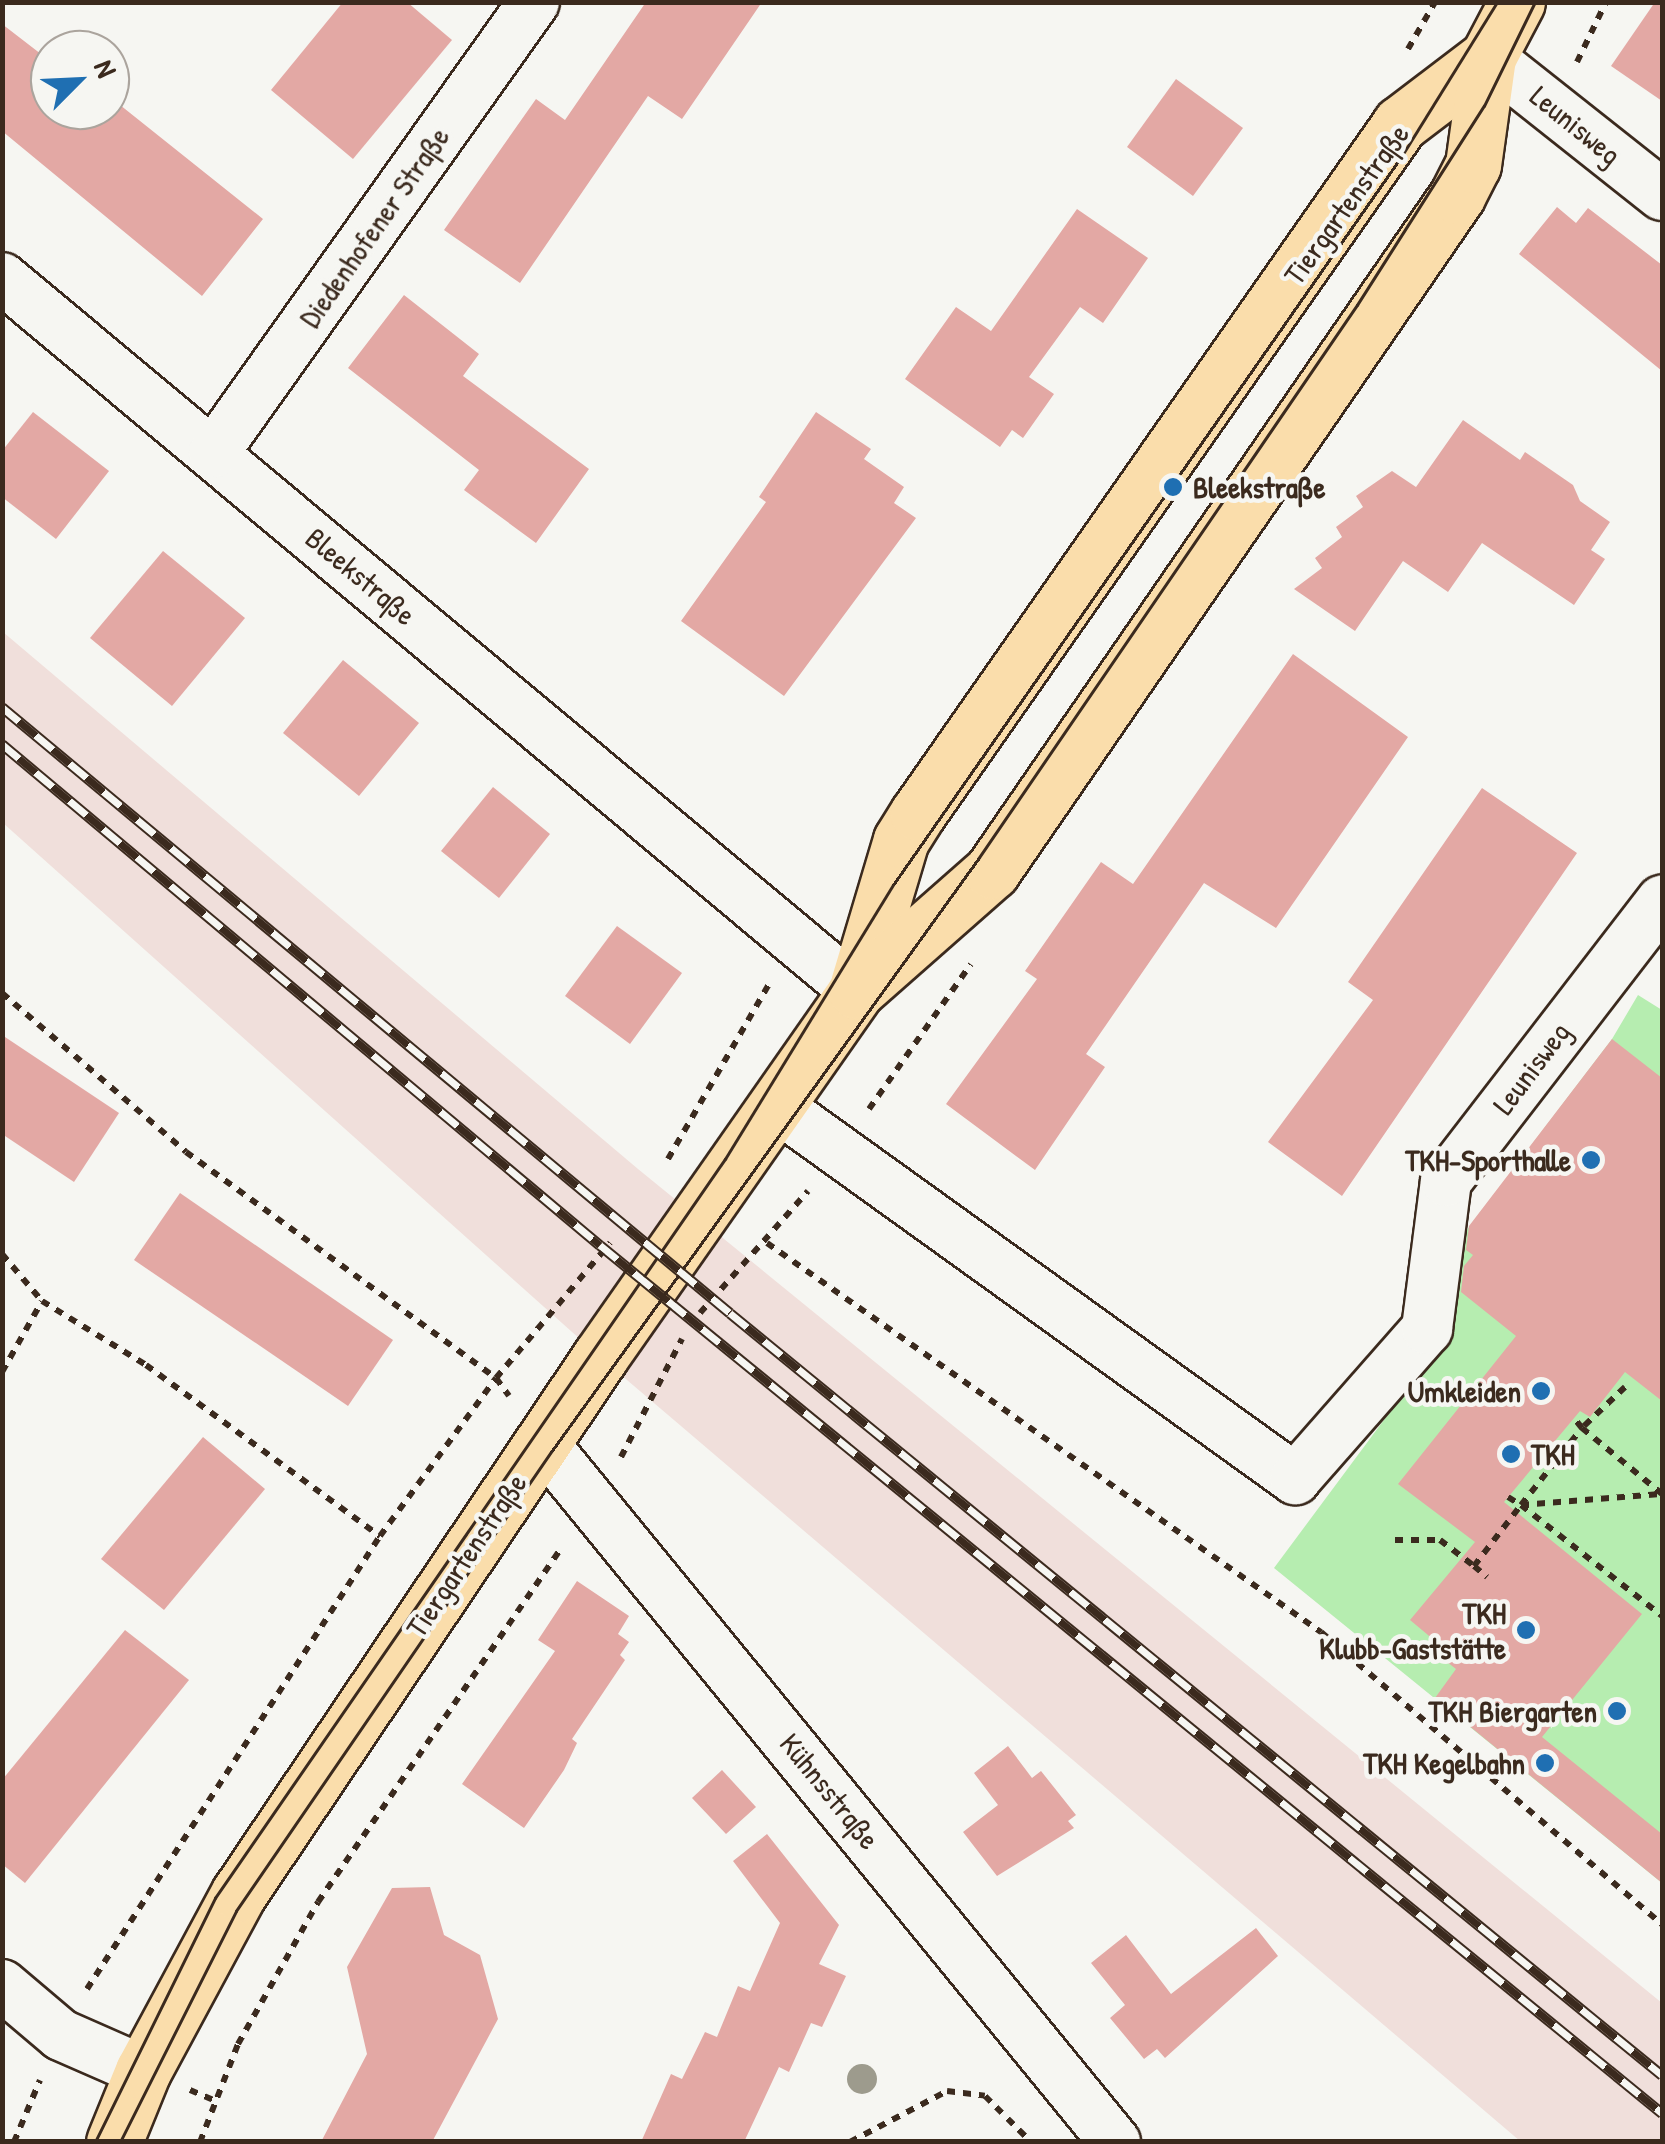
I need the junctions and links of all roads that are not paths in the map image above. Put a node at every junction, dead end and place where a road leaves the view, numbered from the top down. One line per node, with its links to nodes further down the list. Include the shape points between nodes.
1 (534, 2): 6 (street, Diedenhofener Straße)
2 (1517, 2): 3 (main road)
3 (1488, 57): 4 (street, Leunisweg); 8 (main road, Tiergartenstraße, via 1400,124 918,813 901,840); 8 (main road, Tiergartenstraße, via 1473,165 1457,196 984,881)
4 (1662, 195)
5 (2, 278): 6 (street, Bleekstraße)
6 (214, 452): 8 (street, Bleekstraße)
7 (1662, 901): 9 (street, Leunisweg, via 1446,1181 1427,1329 1295,1479)
8 (856, 991): 9 (main road, Tiergartenstraße)
9 (774, 1105): 10 (main road, Tiergartenstraße)
10 (542, 1442): 12 (main road, Tiergartenstraße, via 238,1894); 14 (street, Kühnsstraße)
11 (2, 1985): 12 (street, via 60,2034)
12 (142, 2071): 13 (main road, Tiergartenstraße)
13 (114, 2142)
14 (1116, 2142)

